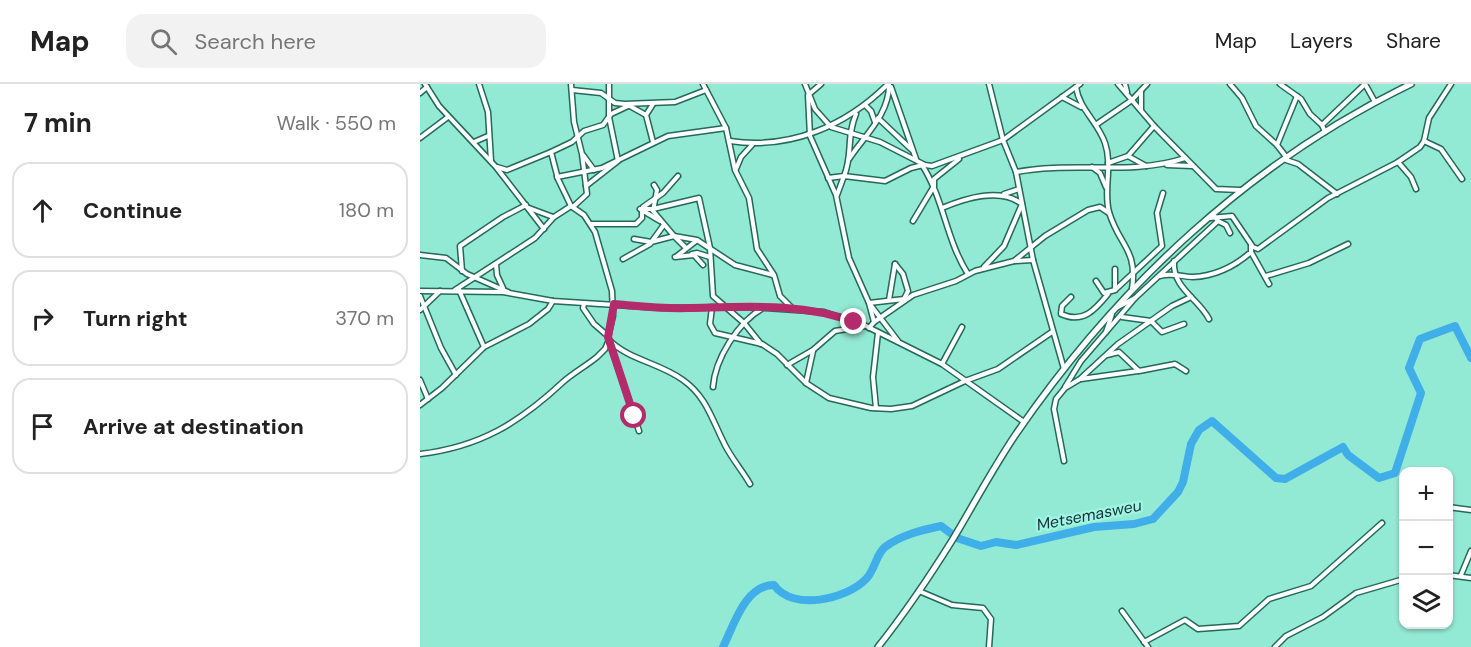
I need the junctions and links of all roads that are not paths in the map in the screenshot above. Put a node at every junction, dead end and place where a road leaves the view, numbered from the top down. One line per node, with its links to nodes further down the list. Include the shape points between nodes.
1 (479, 84): 49 (street, via 488,112)
2 (571, 84): 19 (street)
3 (609, 84): 26 (street)
4 (703, 84): 20 (street)
5 (805, 84): 24 (street)
6 (821, 84): 24 (street)
7 (889, 84): 32 (street); 39 (street, via 890,93); 61 (street)
8 (989, 84): 53 (street)
9 (1118, 84): 23 (street)
10 (1125, 84): 23 (street)
11 (1147, 84): 21 (street)
12 (1230, 84): 59 (street, via 1256,126)
13 (1280, 84): 25 (street)
14 (1365, 84): 29 (street); 42 (street)
15 (1411, 84): 29 (street)
16 (1451, 84): 55 (street, via 1429,118)
17 (426, 86): 22 (street); 37 (street)
18 (1078, 86): 27 (street); 33 (street)
19 (572, 90): 26 (street); 50 (street)
20 (706, 90): 30 (street, via 681,100); 45 (street)
21 (1141, 91): 28 (street); 34 (street)
22 (420, 93)
23 (1127, 93): 28 (street)
24 (808, 95): 44 (street, via 820,117); 47 (street)
25 (1297, 96): 42 (street); 59 (street)
26 (609, 97): 31 (street, via 615,103); 38 (street)
27 (1062, 97): 33 (street); 53 (street)
28 (1132, 100): 34 (street); 41 (street)
29 (1375, 102): 46 (street)
30 (653, 104): 31 (street); 36 (street)
31 (627, 105): 36 (street); 38 (street)
32 (865, 105): 35 (street); 40 (street)
33 (1082, 107): 41 (street)
34 (1141, 110): 43 (street)
35 (857, 112): 44 (street); 48 (street)
36 (646, 116): 57 (street)
37 (448, 117): 51 (street); 56 (street)
38 (609, 117): 50 (street, via 603,125); 69 (street)
39 (878, 118): 40 (street); 61 (street)
40 (875, 124): 52 (street)
41 (1097, 124): 72 (street)
42 (1322, 125): 46 (street)
43 (1154, 126): 63 (street); 65 (street)
44 (831, 127): 47 (street); 48 (street)
45 (726, 128): 54 (street); 57 (street, via 675,134)
46 (1325, 132): 67 (street)
47 (809, 133): 58 (street); 86 (street)
48 (848, 133): 52 (street); 66 (street)
49 (488, 136): 56 (street); 70 (street)
50 (578, 137): 60 (street); 62 (street)
51 (420, 138)
52 (866, 138): 66 (street); 68 (street)
53 (1002, 140): 64 (street); 82 (street)
54 (730, 141): 58 (street); 80 (street)
55 (1424, 141): 71 (street); 87 (street, via 1441,149)
56 (473, 142): 70 (street)
57 (653, 142): 69 (street)
58 (752, 145): 80 (street)
59 (1276, 145): 67 (street)
60 (551, 152): 76 (street, via 507,170); 85 (street)
61 (914, 153): 68 (street)
62 (582, 154): 79 (street); 81 (street)
63 (1128, 156): 72 (street); 78 (street)
64 (961, 157): 73 (street, via 938,165); 90 (street, via 934,179)
65 (1185, 158): 74 (street); 75 (street)
66 (849, 159): 84 (street)
67 (1285, 159): 94 (street); 97 (street, via 1299,164)
68 (917, 160): 73 (street)
69 (618, 161): 79 (street); 89 (street)
70 (491, 162): 76 (street)
71 (1398, 162): 92 (street); 97 (street)
72 (1108, 164): 77 (street); 78 (street); 93 (street)
73 (923, 165): 84 (street, via 879,182); 90 (street)
74 (1165, 165): 75 (street); 78 (street)
75 (1193, 166): 94 (street, via 1216,189)
76 (496, 167): 101 (street)
77 (1091, 167): 82 (street); 93 (street, via 1100,173)
78 (1147, 167)
79 (594, 170): 81 (street)
80 (735, 170): 142 (street, via 749,198 757,249)
81 (585, 172): 85 (street); 89 (street)
82 (1016, 172): 91 (street)
83 (678, 176): 99 (street)
84 (844, 176): 86 (street); 98 (street)
85 (557, 177): 102 (street)
86 (828, 178): 98 (street)
87 (1462, 179)
88 (654, 185): 99 (street)
89 (586, 186): 102 (street, via 586,198)
90 (933, 186): 103 (street); 111 (street)
91 (1019, 189): 96 (street); 100 (street)
92 (1416, 189)
93 (1107, 190): 106 (street)
94 (1240, 190): 108 (street)
95 (1164, 193): 138 (street, via 1157,213 1162,246)
96 (1004, 194): 100 (street); 103 (street, via 968,199)
97 (1337, 194): 122 (street, via 1258,249)
98 (836, 195): 163 (street, via 849,258)
99 (655, 198): 104 (street); 105 (street)
100 (1022, 204): 121 (street); 136 (street, via 1005,246)
101 (527, 206): 107 (street); 114 (street); 139 (street, via 460,246)
102 (572, 206): 107 (street); 112 (street)
103 (942, 208): 140 (street, via 948,236)
104 (653, 209): 105 (street); 110 (street); 124 (street, via 699,198)
105 (642, 210): 110 (street); 112 (street, via 642,218 636,224)
106 (1109, 213): 121 (street, via 1100,207 1088,210); 138 (street)
107 (554, 217): 114 (street)
108 (1205, 219): 109 (street); 150 (street)
109 (1216, 219): 115 (street); 122 (street, via 1232,216); 132 (street)
110 (660, 220): 113 (street)
111 (913, 221)
112 (591, 224): 165 (street)
113 (663, 225): 116 (street); 119 (street)
114 (543, 229): 133 (street)
115 (1230, 233)
116 (674, 236): 118 (street); 119 (street); 123 (street)
117 (634, 239): 119 (street)
118 (697, 240): 123 (street); 124 (street)
119 (651, 242): 129 (street)
120 (1348, 244): 144 (street, via 1309,263)
121 (1030, 245): 130 (street); 131 (street)
122 (1251, 245): 125 (street)
123 (685, 247): 126 (street, via 675,257)
124 (710, 249): 128 (street); 142 (street, via 735,265)
125 (1251, 252): 143 (street, via 1240,262 1212,274); 144 (street)
126 (692, 254): 128 (street); 134 (street)
127 (420, 255): 139 (street, via 446,258)
128 (710, 257): 167 (street, via 711,293)
129 (623, 259)
130 (1033, 260): 131 (street); 181 (street)
131 (1014, 261): 136 (street)
132 (1174, 261): 143 (street); 146 (street)
133 (496, 263): 135 (street); 141 (street)
134 (703, 265)
135 (489, 268): 141 (street); 145 (street)
136 (982, 268): 140 (street)
137 (1115, 269): 153 (street)
138 (1135, 270): 150 (street); 153 (street)
139 (462, 272): 145 (street)
140 (968, 274): 160 (street)
141 (497, 275): 149 (street)
142 (774, 275): 170 (street, via 780,296)
143 (1176, 275): 146 (street, via 1169,273); 158 (street)
144 (1266, 276): 148 (street)
145 (476, 278): 149 (street); 152 (street)
146 (1156, 278): 159 (street)
147 (1096, 281): 156 (street)
148 (1269, 284)
149 (503, 288): 155 (street)
150 (1132, 289): 171 (street)
151 (440, 290): 152 (street); 154 (street); 169 (street)
152 (457, 290): 155 (street); 188 (street)
153 (1115, 290): 156 (street)
154 (420, 293): 169 (street)
155 (510, 293): 162 (street)
156 (1108, 294): 157 (street, via 1085,317 1061,314 1062,306)
157 (1071, 297)
158 (1191, 297): 174 (street); 175 (street)
159 (1135, 298): 171 (street); 172 (street)
160 (904, 299): 161 (street); 161 (street, via 908,291 895,264); 173 (street)
161 (889, 300): 163 (street)
162 (553, 301): 164 (street); 188 (street, via 529,324)
163 (869, 303): 173 (street); 176 (street)
164 (584, 304): 165 (street); 185 (street, via 591,319)
165 (614, 304): 166 (street); 185 (street)
166 (712, 307): 167 (street); 184 (street, via 713,331)
167 (725, 307): 168 (street); 177 (street)
168 (764, 308): 170 (street); 177 (street)
169 (422, 309): 196 (street)
170 (792, 309): 179 (street, via 824,312)
171 (1112, 310): 182 (street); 193 (street)
172 (1121, 317): 175 (street); 182 (street)
173 (881, 318): 176 (street); 186 (street)
174 (1209, 319)
175 (1151, 321): 178 (street, via 1162,332); 190 (street)
176 (874, 322): 179 (street)
177 (744, 323): 184 (street); 187 (street)
178 (1184, 324)
179 (867, 327): 183 (street); 189 (street, via 835,331)
180 (962, 327): 191 (street)
181 (1052, 332): 193 (street); 199 (street, via 998,369)
182 (1106, 332): 202 (street)
183 (878, 333): 186 (street); 205 (street, via 873,377)
184 (736, 336): 187 (street); 201 (street, via 727,347)
185 (609, 338): 207 (street); 208 (street, via 604,351 592,362 511,425 448,451); 210 (street, via 629,354 672,373 693,388 711,410 725,444)
186 (900, 343): 191 (street)
187 (762, 344): 192 (street)
188 (484, 347): 196 (street)
189 (813, 350): 192 (street); 200 (street)
190 (1107, 355): 194 (street, via 1119,352); 197 (street)
191 (942, 364): 199 (street)
192 (787, 365): 200 (street)
193 (1064, 369): 206 (street)
194 (1138, 371): 195 (street, via 1175,364); 197 (street)
195 (1186, 371)
196 (456, 375): 203 (street)
197 (1080, 379): 202 (street)
198 (420, 381): 203 (street)
199 (965, 381): 205 (street, via 912,406); 206 (street)
200 (806, 383): 205 (street, via 834,399)
201 (713, 387)
202 (1065, 388): 209 (street, via 1054,409)
203 (428, 399): 204 (street)
204 (420, 405)
205 (876, 408)
206 (1024, 422): 219 (street)
207 (639, 431)
208 (420, 454)
209 (1064, 460)
210 (750, 484)
211 (1453, 508): 212 (street)
212 (1471, 510)
213 (1382, 522): 221 (street, via 1311,586 1269,599 1239,626 1198,629 1185,620)
214 (1471, 550): 216 (street)
215 (1453, 575): 216 (street)
216 (1461, 575): 217 (street)
217 (1471, 578)
218 (1399, 580): 225 (street, via 1356,593 1323,617 1286,636)
219 (919, 591): 222 (street); 223 (street, via 952,605 983,608 991,619)
220 (1122, 611): 221 (street)
221 (1144, 642): 224 (street)
222 (878, 647)
223 (989, 647)
224 (1148, 647)
225 (1275, 647)

